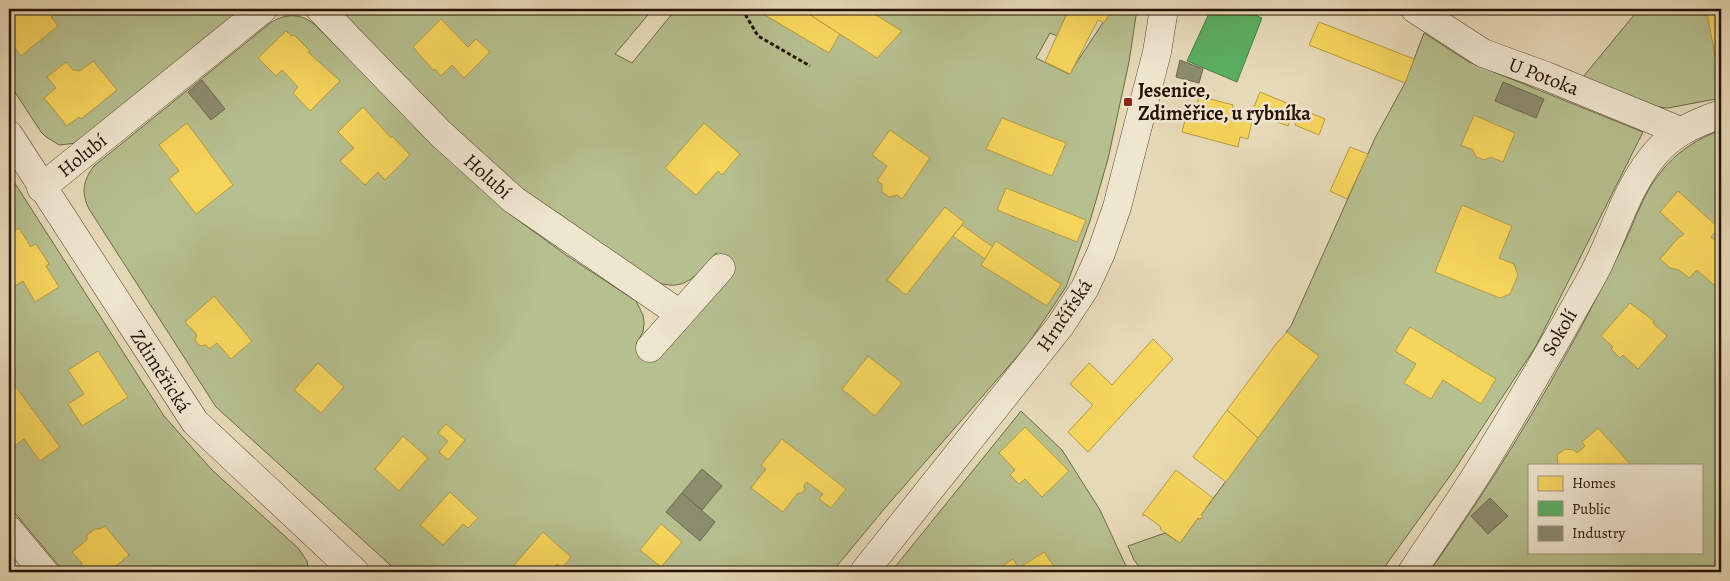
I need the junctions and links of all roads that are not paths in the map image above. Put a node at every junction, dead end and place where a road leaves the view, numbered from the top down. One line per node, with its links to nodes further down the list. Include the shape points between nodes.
1 (264, 9): 8 (street, Holubí)
2 (320, 9): 10 (street, Holubí, via 441,134 514,200)
3 (1164, 9): 15 (street, Hrnčířská, via 1158,52 1117,207 1085,288 1060,326)
4 (1415, 9): 6 (street, U Potoka, via 1483,53)
5 (1721, 114): 6 (street, Sokolí)
6 (1680, 131): 16 (street, Sokolí, via 1650,159 1637,179 1594,273 1484,462)
7 (9, 135): 8 (street, Zdiměřická)
8 (41, 188): 14 (street, Zdiměřická, via 195,422)
9 (721, 268): 10 (street)
10 (680, 314): 11 (street)
11 (650, 348)
12 (9, 530): 13 (street)
13 (44, 572)
14 (355, 572)
15 (864, 572)
16 (1412, 572)

